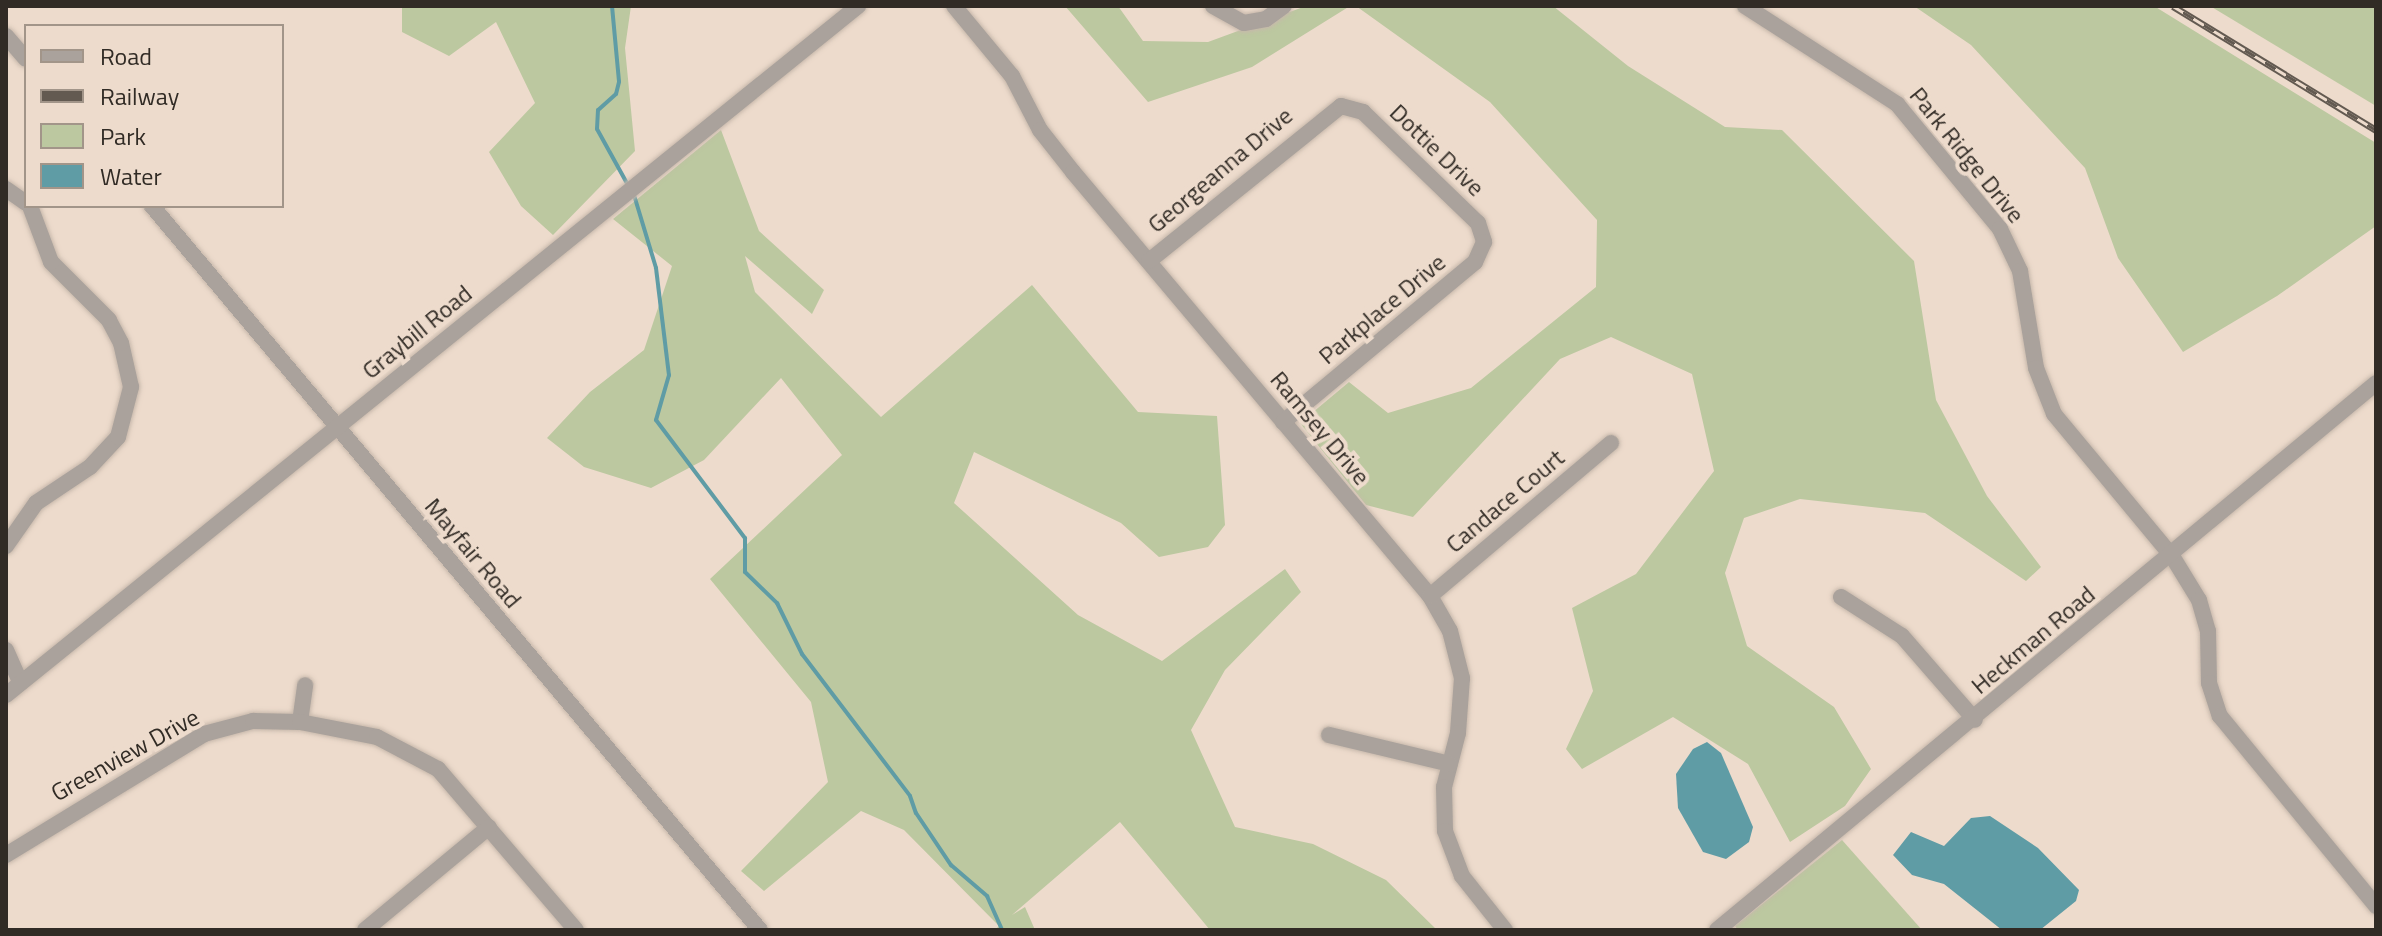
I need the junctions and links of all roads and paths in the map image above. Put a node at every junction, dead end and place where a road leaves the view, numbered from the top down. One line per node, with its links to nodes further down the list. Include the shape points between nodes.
1 (858, 6): 17 (street, Graybill Road)
2 (954, 6): 13 (street, Ramsey Drive, via 1012,76 1040,130)
3 (1213, 6): 4 (street, via 1244,23 1266,19)
4 (1284, 6)
5 (1745, 6): 20 (street, Park Ridge Drive, via 1880,89 1990,215 2020,271 2036,370 2054,414)
6 (6, 36): 7 (street)
7 (24, 57)
8 (1323, 116): 13 (street, Georgeanna Drive); 14 (street, Dottie Drive, via 1341,106 1363,112 1483,232 1482,252)
9 (6, 189): 10 (street)
10 (24, 202)
11 (29, 208): 19 (street, via 51,262 109,320 121,343 131,387 118,437 90,467 36,503)
12 (154, 208): 17 (street, Mayfair Road)
13 (1149, 261): 16 (street, Ramsey Drive)
14 (1475, 262): 16 (street, Parkplace Drive)
15 (2376, 383): 20 (street, Heckman Road)
16 (1283, 422): 21 (street, Ramsey Drive)
17 (337, 429): 24 (street, Graybill Road); 36 (street, Mayfair Road)
18 (1611, 443): 21 (street, Candace Court)
19 (6, 546)
20 (2172, 556): 27 (street, Heckman Road); 33 (street, Park Ridge Drive, via 2206,620 2209,683 2220,716)
21 (1430, 596): 30 (street, Ramsey Drive, via 1450,631 1462,678)
22 (1841, 597): 27 (street, via 1902,636)
23 (6, 650): 24 (street)
24 (21, 683): 26 (street, Graybill Road)
25 (305, 685): 28 (street)
26 (6, 695)
27 (1975, 720): 38 (street, Heckman Road)
28 (300, 722): 31 (street, Greenview Drive, via 377,737 418,754 454,784); 32 (street, Greenview Drive, via 253,721 204,734)
29 (1329, 735): 30 (street)
30 (1450, 764): 37 (street, Ramsey Drive, via 1443,812 1453,856)
31 (489, 827): 34 (street); 35 (street, Greenview Drive)
32 (6, 855)
33 (2376, 906)
34 (365, 930)
35 (576, 930)
36 (760, 930)
37 (1505, 930)
38 (1717, 930)

